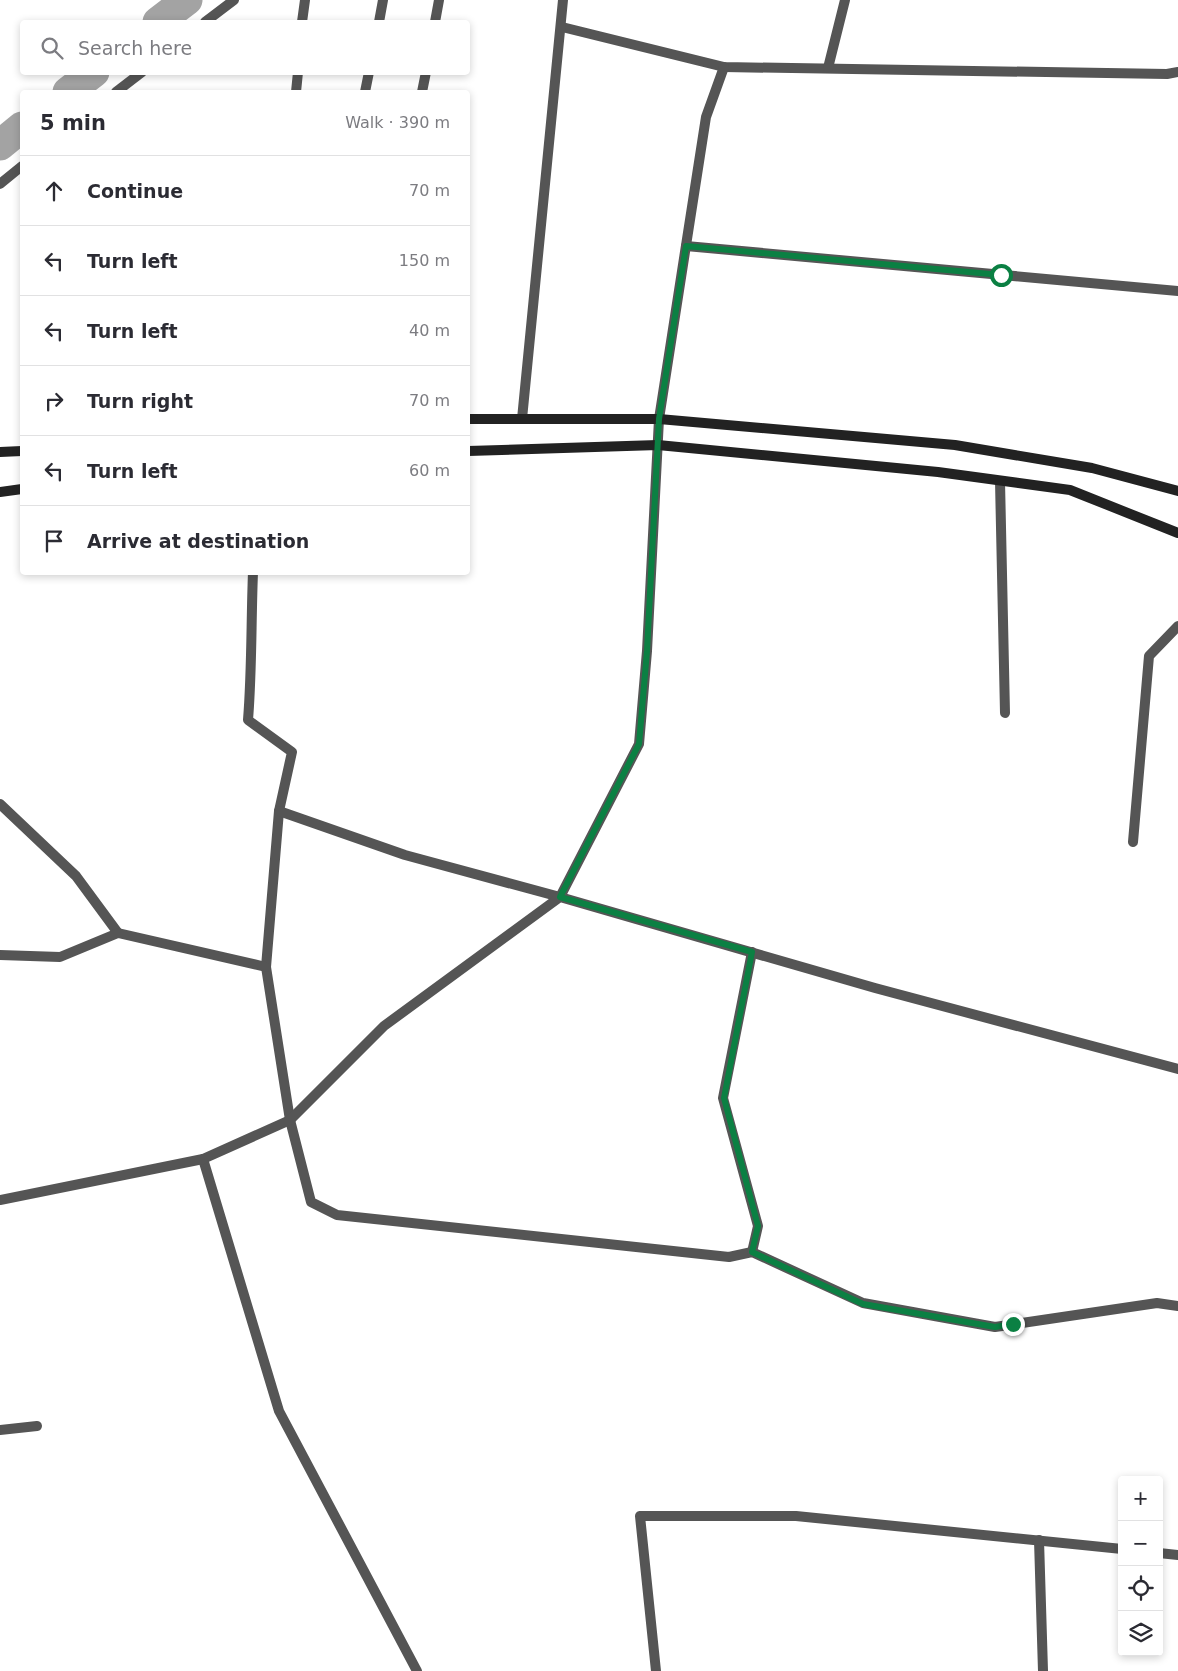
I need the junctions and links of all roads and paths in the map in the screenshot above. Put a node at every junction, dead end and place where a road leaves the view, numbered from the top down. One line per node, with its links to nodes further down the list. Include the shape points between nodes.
1 (234, 0): 7 (street)
2 (304, 0): 8 (street)
3 (383, 0): 9 (street)
4 (439, 0): 10 (street)
5 (562, 0): 11 (street)
6 (846, 0): 13 (street)
7 (209, 20)
8 (302, 20)
9 (379, 20)
10 (435, 20)
11 (562, 27): 12 (street); 28 (street)
12 (724, 67): 13 (street); 25 (street, via 706,117)
13 (828, 68): 14 (street)
14 (1178, 72)
15 (138, 75): 19 (street)
16 (298, 75): 20 (street)
17 (368, 75): 21 (street)
18 (425, 75): 22 (street)
19 (119, 90)
20 (296, 90)
21 (365, 90)
22 (422, 90)
23 (20, 168): 24 (street)
24 (0, 184)
25 (686, 246): 26 (street); 29 (street)
26 (1178, 291)
27 (470, 419): 28 (main road)
28 (522, 419): 29 (main road)
29 (659, 419): 30 (street); 35 (main road, via 955,445 1092,468)
30 (658, 445): 33 (main road); 34 (main road); 45 (street, via 639,744)
31 (20, 451): 32 (main road)
32 (0, 452)
33 (470, 452)
34 (1000, 481): 38 (main road, via 1070,490); 41 (street)
35 (1176, 488)
36 (20, 489): 37 (main road)
37 (0, 492)
38 (1178, 534)
39 (254, 575): 43 (street, via 248,720 292,752)
40 (1178, 626): 44 (street, via 1149,656)
41 (1005, 713)
42 (0, 804): 46 (street, via 76,876)
43 (279, 811): 45 (street, via 405,855); 49 (street)
44 (1133, 842)
45 (560, 897): 47 (street); 51 (street, via 384,1026)
46 (118, 933): 48 (street, via 60,957); 49 (street)
47 (752, 952): 50 (street); 54 (street, via 724,1098 758,1226)
48 (0, 955)
49 (266, 967): 51 (street)
50 (1178, 1069)
51 (290, 1120): 52 (street); 54 (street, via 311,1202 337,1215 729,1256)
52 (203, 1159): 53 (street); 62 (street, via 279,1411)
53 (0, 1200)
54 (752, 1252): 55 (street, via 863,1304 995,1327 1157,1304)
55 (1178, 1306)
56 (37, 1426): 57 (street)
57 (0, 1430)
58 (1039, 1540): 59 (street); 63 (street, via 796,1516 640,1516); 64 (street)
59 (1118, 1549)
60 (1163, 1553): 61 (street)
61 (1178, 1555)
62 (416, 1671)
63 (656, 1671)
64 (1043, 1671)

